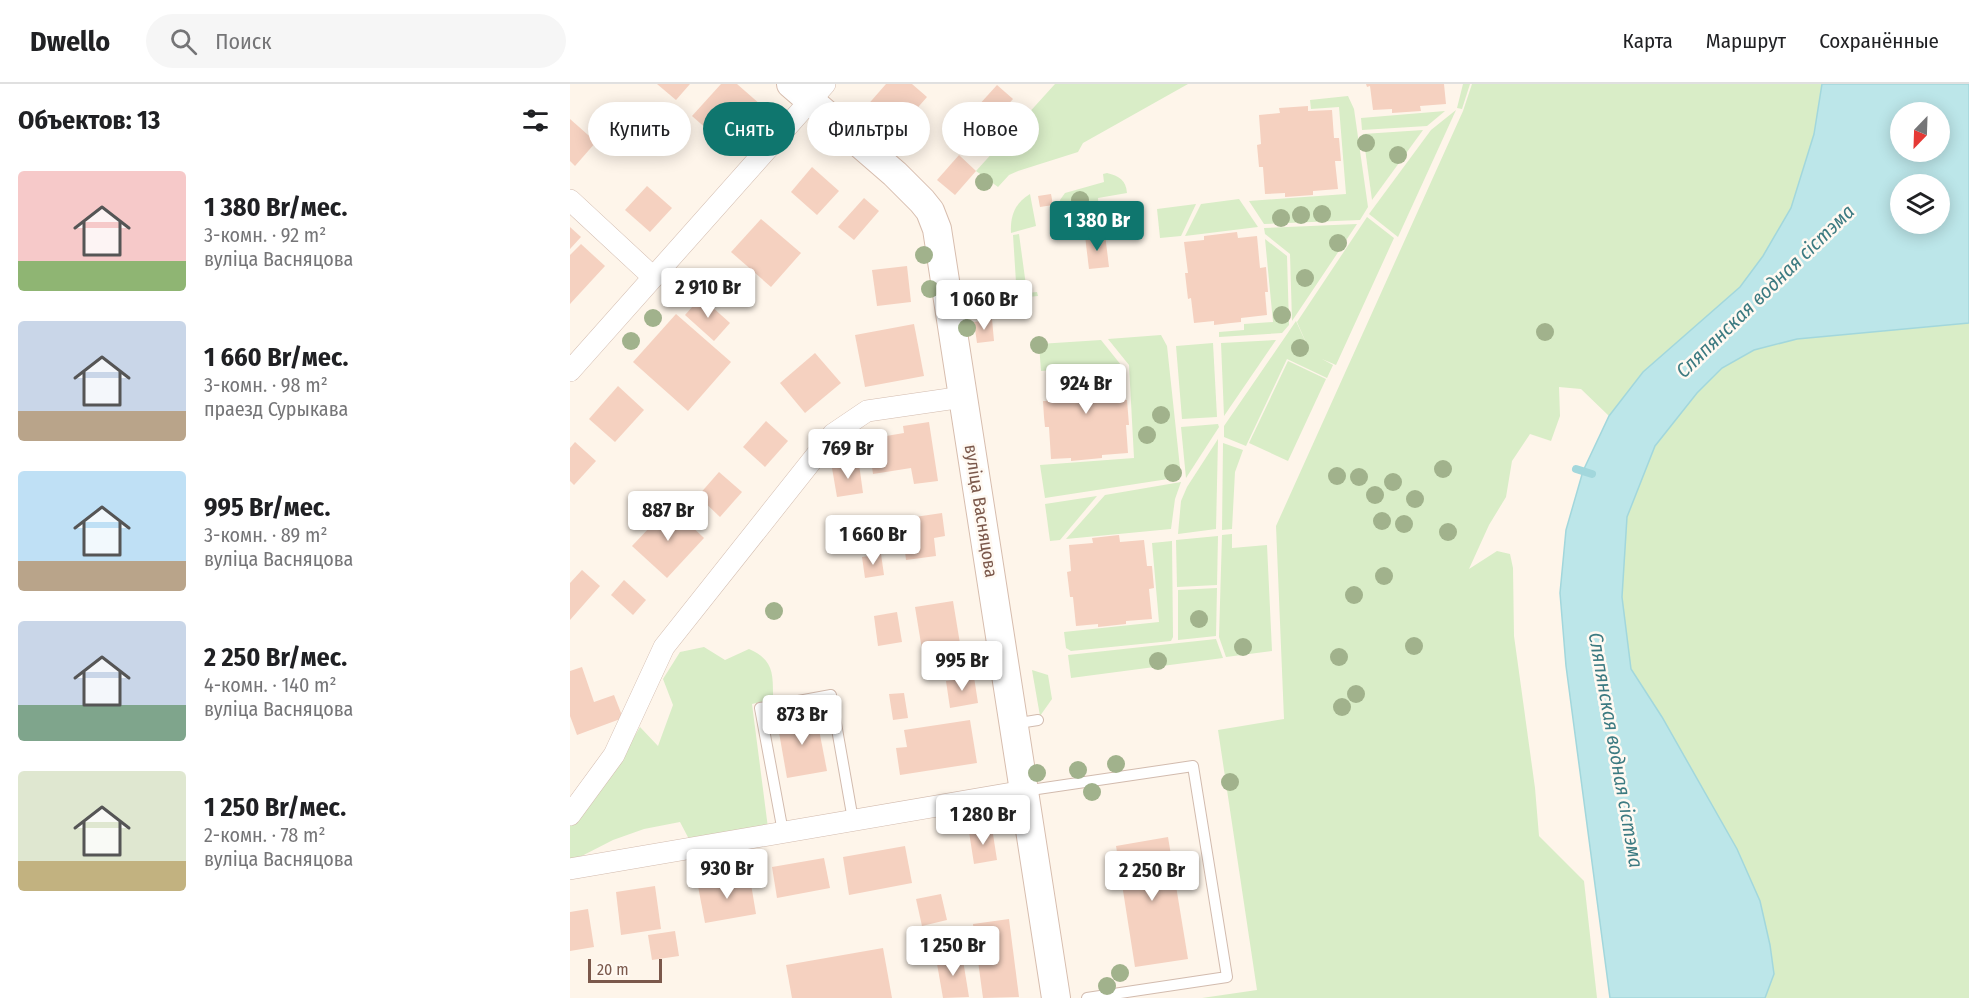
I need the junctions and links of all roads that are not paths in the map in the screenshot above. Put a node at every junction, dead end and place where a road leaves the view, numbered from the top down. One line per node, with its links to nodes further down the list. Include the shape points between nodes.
1 (809, 90): 3 (street); 5 (street, вуліца Васняцова, via 930,211 955,316)
2 (570, 200): 3 (street)
3 (653, 277): 4 (street)
4 (570, 371)
5 (963, 397): 6 (street, вуліца Васняцова, via 1026,722); 7 (street, via 867,411 833,434 664,647 614,756)
6 (1024, 791): 8 (street); 11 (street, вуліца Васняцова); 12 (lane, via 1193,766 1227,977)
7 (570, 815)
8 (853, 820): 9 (street); 9 (lane, via 831,695 760,708)
9 (783, 832): 10 (street)
10 (570, 869)
11 (1056, 998)
12 (1087, 998)

